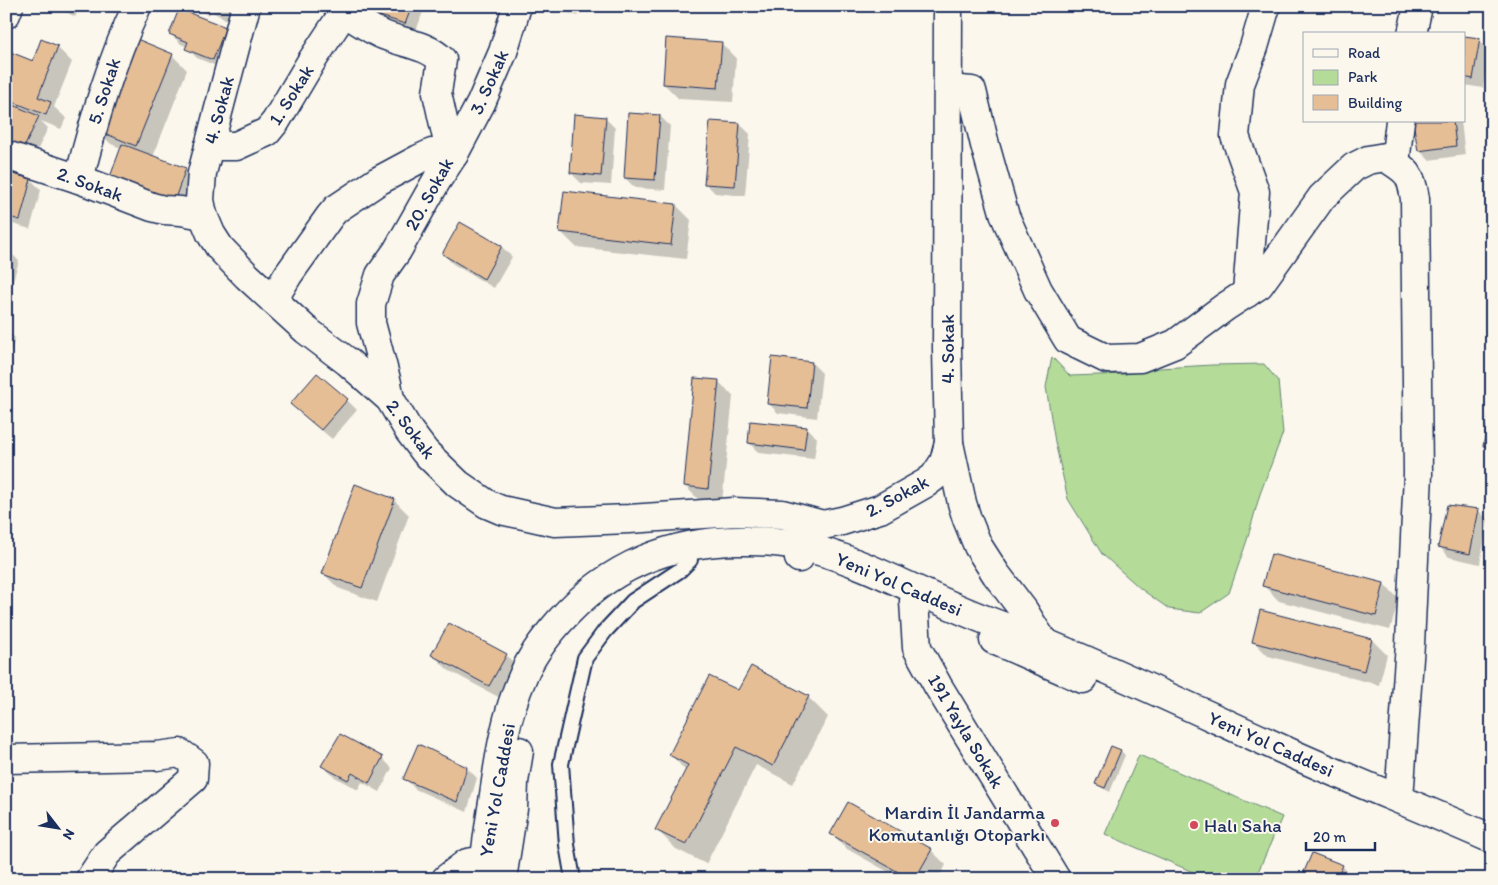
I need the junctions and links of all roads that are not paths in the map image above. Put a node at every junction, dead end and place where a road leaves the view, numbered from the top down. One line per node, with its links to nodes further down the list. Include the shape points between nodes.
1 (9, 6): 9 (street)
2 (137, 6): 17 (street, 5. Sokak, via 121,40)
3 (246, 6): 13 (street, 4. Sokak)
4 (517, 6): 14 (street, 3. Sokak, via 496,70)
5 (948, 6): 11 (street, 4. Sokak)
6 (1266, 6): 19 (street, via 1240,84 1235,136 1255,192)
7 (1418, 6): 10 (street)
8 (346, 9): 13 (street, 1. Sokak, via 267,132 236,146); 14 (street, 20. Sokak, via 380,34 424,48 442,60 437,93)
9 (6, 14)
10 (1412, 32)
11 (948, 89): 19 (street, via 972,91 1005,216 1038,290 1068,340 1106,358 1140,358 1175,344); 22 (street, 4. Sokak, via 946,349)
12 (1400, 122): 16 (street)
13 (209, 146): 18 (street, 4. Sokak, via 200,192)
14 (454, 154): 20 (street, via 432,153 378,181 336,208); 21 (street, 20. Sokak, via 398,251 380,275 371,304 371,323)
15 (6, 155): 17 (street, 2. Sokak)
16 (1395, 163): 19 (street, via 1385,157 1354,167 1322,197 1259,285); 29 (street, via 1405,170 1413,185 1415,199 1418,474)
17 (79, 179): 18 (street, 2. Sokak, via 152,207)
18 (203, 215): 20 (street, 2. Sokak, via 220,248)
19 (1247, 292)
20 (273, 300): 21 (street, 2. Sokak)
21 (390, 399): 23 (street, 2. Sokak, via 425,452 458,484 501,510 556,522 734,512 782,514)
22 (949, 442): 23 (street, 2. Sokak, via 944,462 926,483 880,509); 27 (street, 4. Sokak, via 962,503 978,546 1024,611)
23 (823, 525): 24 (street, 2. Sokak, via 809,531)
24 (800, 552): 25 (street, Yeni Yol Caddesi, via 736,554); 26 (street, Yeni Yol Caddesi, via 820,564); 27 (street, Yeni Yol Caddesi, via 831,555 885,575); 32 (street, Yeni Yol Caddesi, via 765,541 733,540 671,550 624,569 582,598 540,644 523,676 502,742)
25 (690, 560): 32 (street, Yeni Yol Caddesi, via 636,578 620,587 572,630 554,654 535,690 522,734 513,809); 35 (lane, via 633,601 585,658 562,764 567,845)
26 (914, 601): 27 (street, Yeni Yol Caddesi, via 970,630); 36 (street, 191 Yayla Sokak, via 918,648)
27 (1047, 653): 29 (street, Yeni Yol Caddesi); 31 (street, Yeni Yol Caddesi)
28 (6, 759): 33 (street, via 180,753 194,763 193,780 107,853)
29 (1399, 799): 30 (street, Yeni Yol Caddesi)
30 (1492, 839)
31 (1492, 856)
32 (490, 873): 34 (street, via 467,863)
33 (90, 879)
34 (446, 879)
35 (573, 879)
36 (1056, 879)

